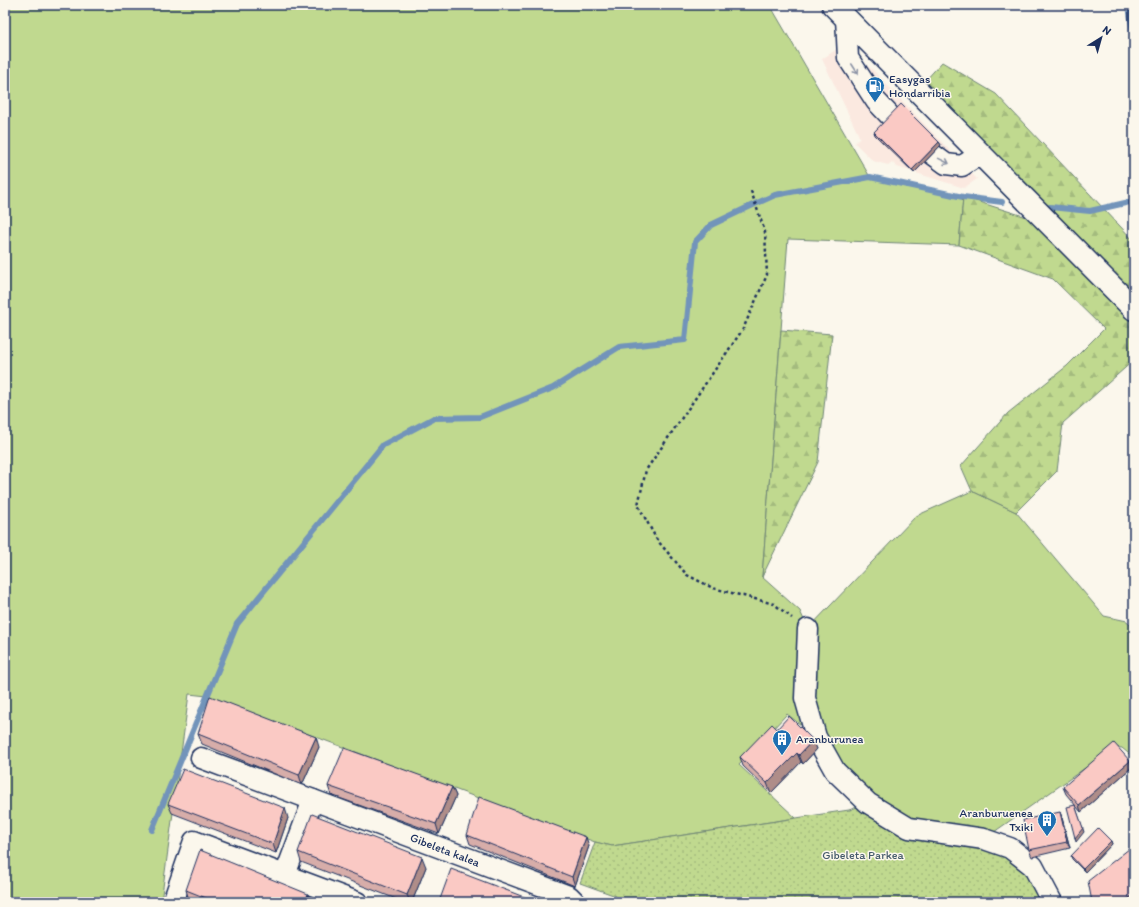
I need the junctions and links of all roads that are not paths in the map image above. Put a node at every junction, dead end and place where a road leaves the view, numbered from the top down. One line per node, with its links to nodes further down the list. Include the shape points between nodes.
1 (840, 12): 2 (main road); 2 (street, one-way to 2, via 848,58 876,101 912,140 946,164 962,166)
2 (980, 154): 3 (main road)
3 (1134, 309)
4 (808, 629): 12 (street, via 805,698 816,737 836,771 868,803 909,828 984,839 1010,848 1033,866)
5 (201, 758): 6 (street, Gibeleta kalea)
6 (313, 800): 7 (street); 11 (street, Gibeleta kalea, via 569,896)
7 (285, 875): 8 (street); 9 (street, via 194,841)
8 (326, 897): 10 (street)
9 (172, 902)
10 (357, 902)
11 (575, 902)
12 (1052, 902)

